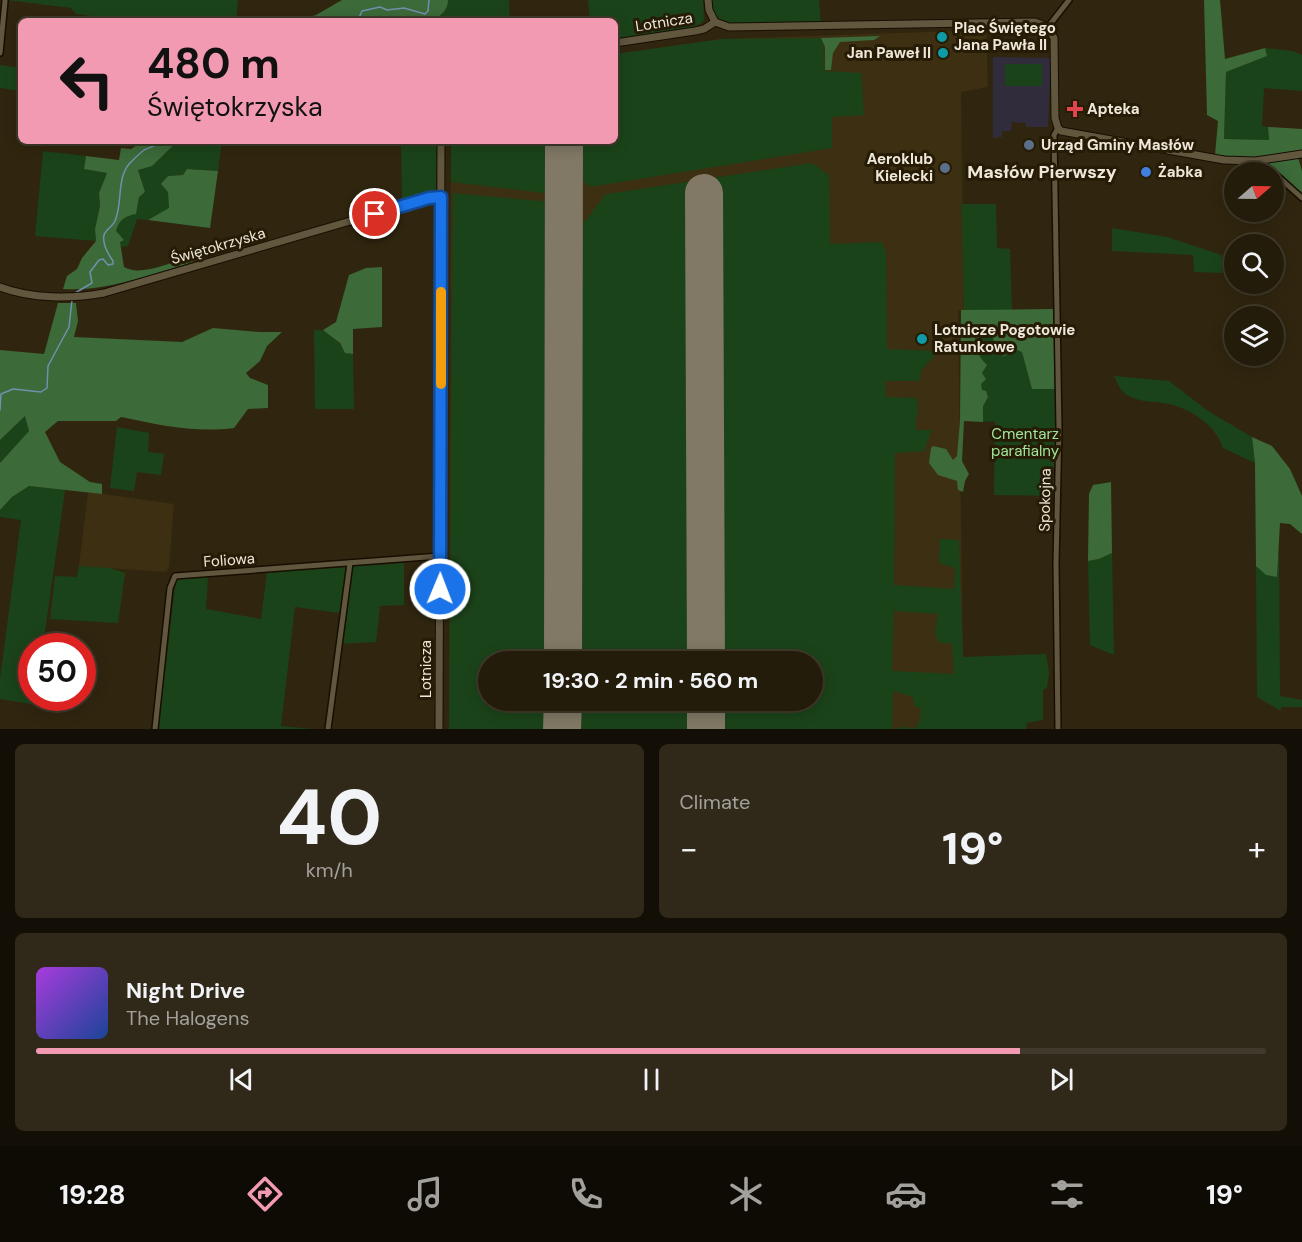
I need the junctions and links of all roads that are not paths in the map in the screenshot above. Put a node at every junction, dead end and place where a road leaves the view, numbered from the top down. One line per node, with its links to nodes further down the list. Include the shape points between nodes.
1 (708, 0): 4 (street)
2 (1069, 0): 5 (street)
3 (5, 1): 7 (street)
4 (715, 21): 5 (street, via 729,27 1035,22); 6 (street, Lotnicza, via 704,29)
5 (1048, 27): 8 (street, via 1054,42)
6 (618, 44)
7 (0, 53)
8 (1058, 128): 11 (street, via 1070,134 1224,160); 21 (street, Spokojna, via 1054,135 1059,428)
9 (441, 144): 13 (street, Lotnicza)
10 (1302, 154): 11 (street)
11 (1263, 160)
12 (1284, 182): 14 (street)
13 (441, 197): 15 (street, Świętokrzyska, via 104,293 68,296); 16 (street, Lotnicza)
14 (1302, 198)
15 (0, 287)
16 (440, 556): 17 (street, Foliowa); 20 (street, Lotnicza)
17 (350, 563): 18 (street, Foliowa, via 173,578); 19 (street)
18 (155, 729)
19 (328, 729)
20 (439, 729)
21 (1058, 729)

